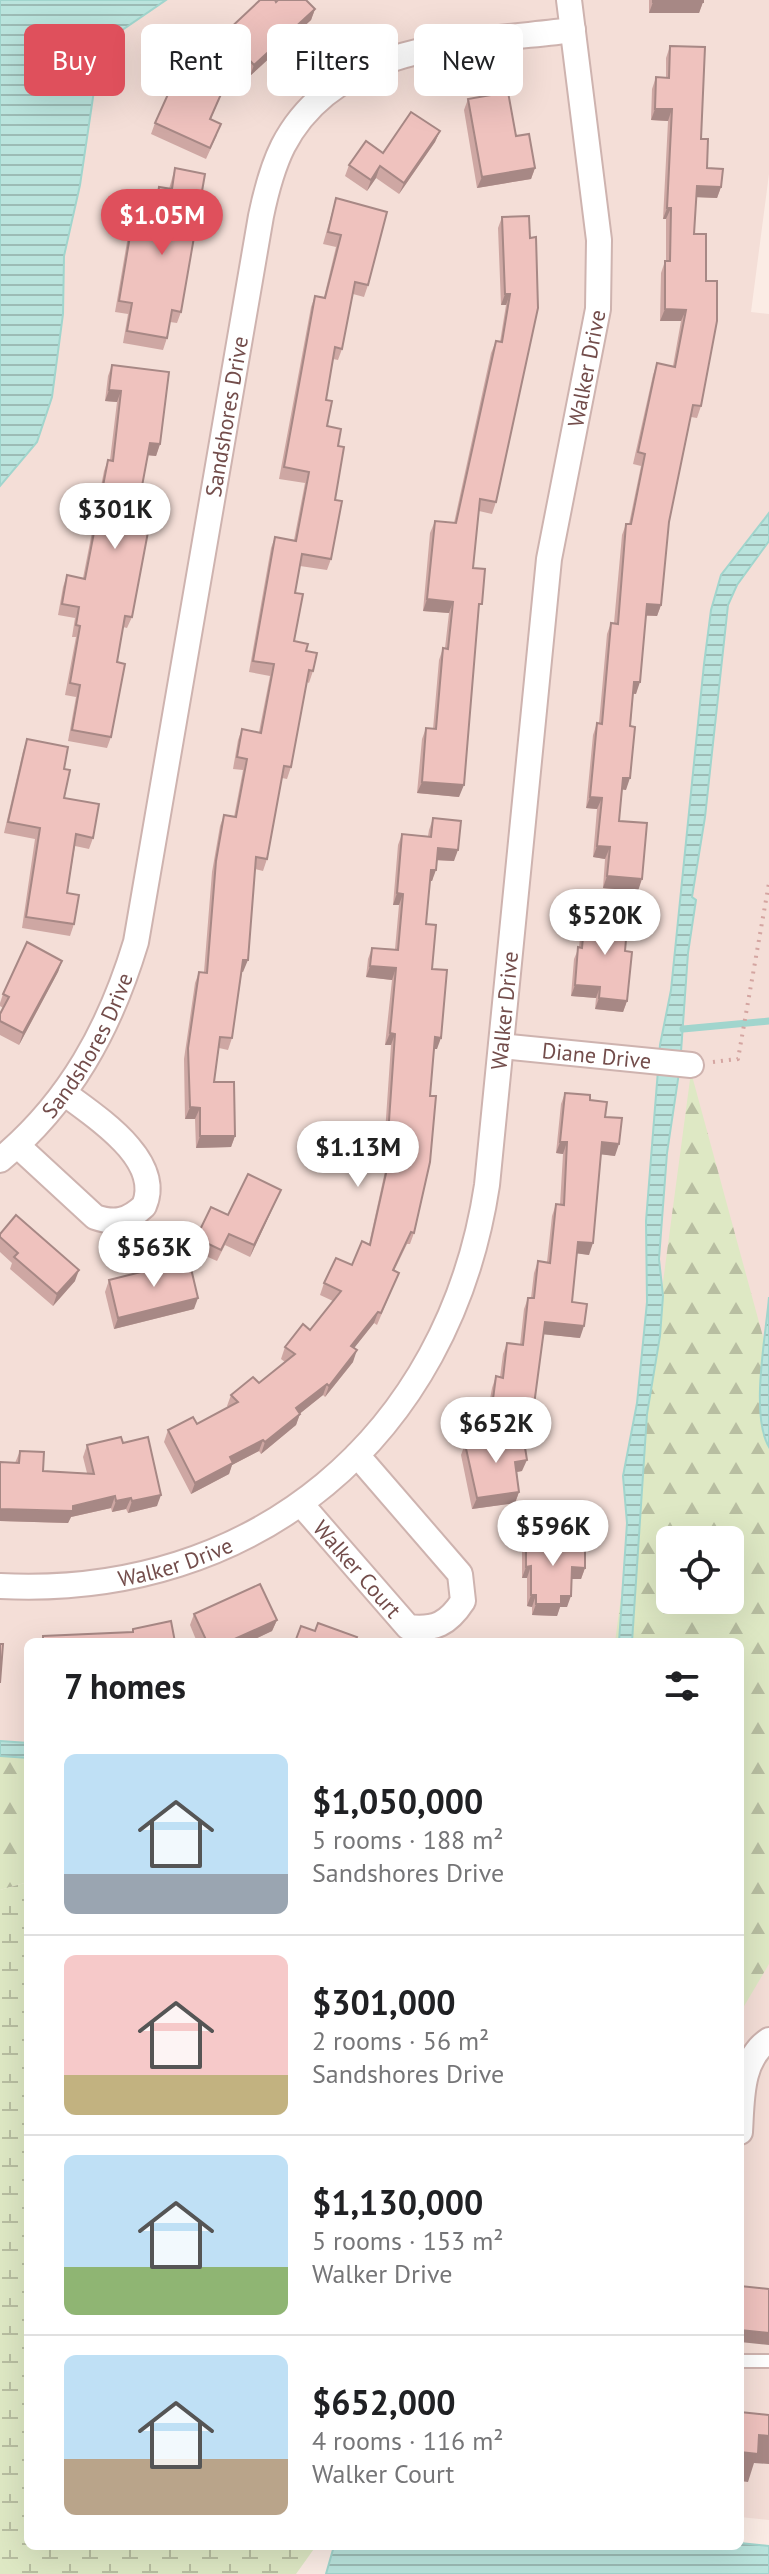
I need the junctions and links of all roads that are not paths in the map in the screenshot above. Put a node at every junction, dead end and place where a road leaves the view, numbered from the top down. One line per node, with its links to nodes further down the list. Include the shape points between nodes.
1 (569, 0): 2 (street, Walker Drive)
2 (573, 30): 3 (street, Walker Drive, via 599,240 598,309 549,559); 5 (street, Sandshores Drive, via 385,59 322,98 284,144 261,216 136,942 101,1037)
3 (501, 1046): 4 (street, Diane Drive); 7 (street, Walker Drive, via 484,1205 460,1295 416,1384)
4 (691, 1065)
5 (64, 1093): 6 (street, Sandshores Drive); 6 (street, via 138,1156 149,1183 144,1206 122,1221 95,1217)
6 (9, 1153)
7 (357, 1455): 8 (street, Walker Drive); 8 (street, Walker Court, via 460,1574 463,1601 449,1621 427,1629 408,1627)
8 (301, 1504): 9 (street, Walker Drive, via 231,1543 142,1575 72,1586)
9 (0, 1586)
10 (769, 2040): 11 (street, via 749,2066)
11 (744, 2103)
12 (744, 2361): 13 (lane)
13 (769, 2361)

